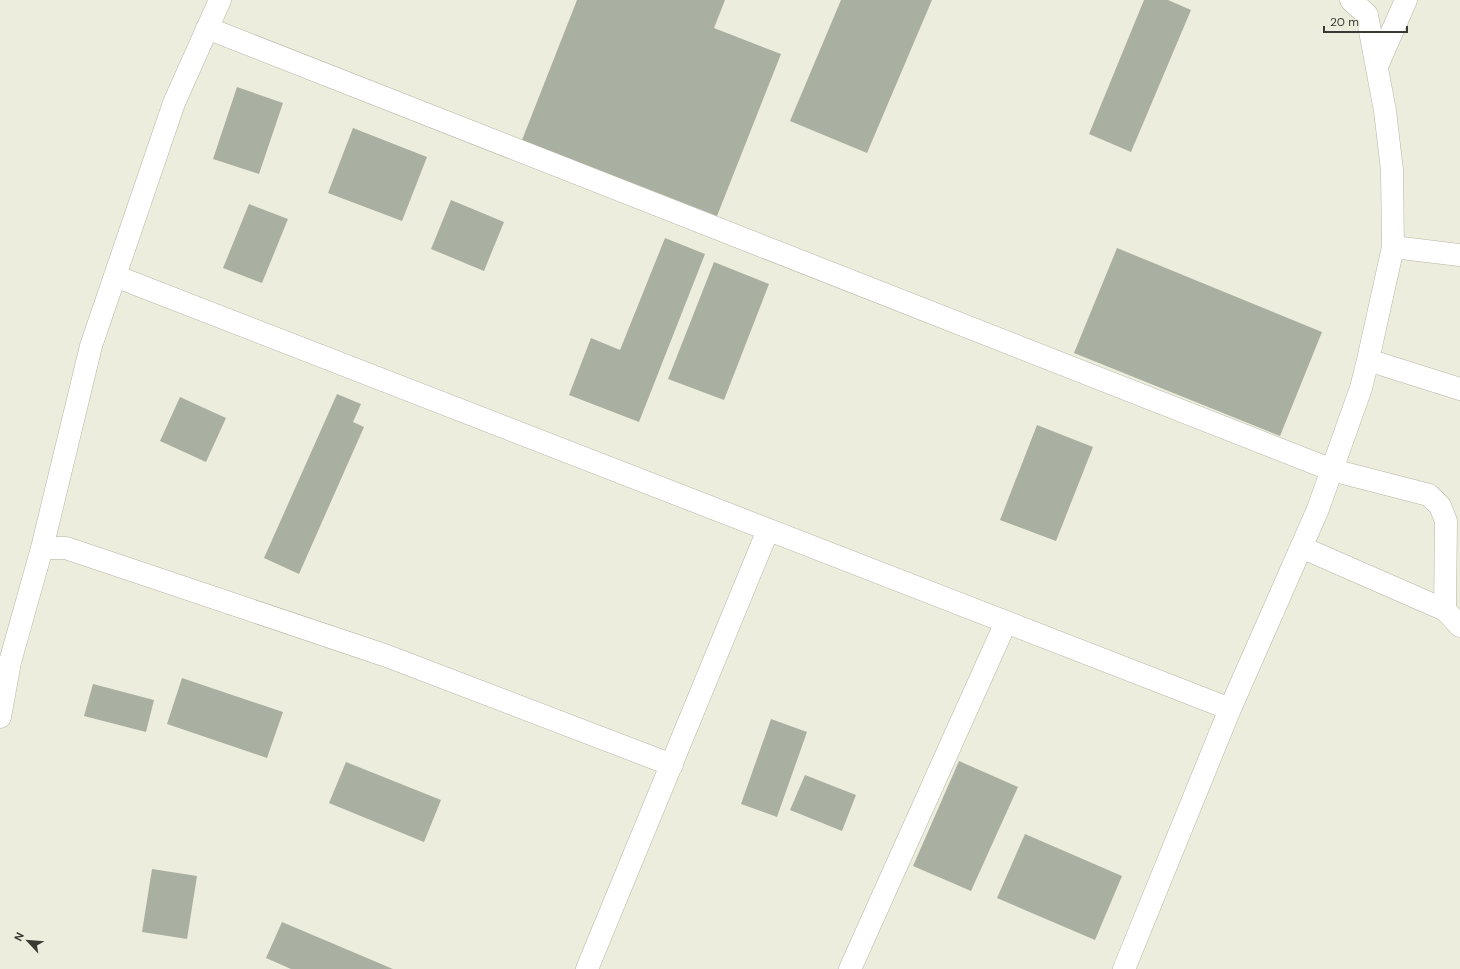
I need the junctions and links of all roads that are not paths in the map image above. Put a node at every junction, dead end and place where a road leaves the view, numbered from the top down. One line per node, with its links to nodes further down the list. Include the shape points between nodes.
1 (220, 0): 4 (street)
2 (1351, 0): 5 (street, via 1367,15)
3 (1406, 0): 5 (street)
4 (207, 28): 8 (street, via 174,103); 11 (street)
5 (1377, 66): 6 (street, via 1386,111 1392,170)
6 (1393, 247): 7 (street); 9 (street)
7 (1460, 256)
8 (115, 276): 12 (street); 14 (street, via 91,346)
9 (1368, 360): 10 (street); 11 (street, via 1361,388)
10 (1460, 389)
11 (1332, 470): 13 (street); 15 (street, via 1429,495 1440,506 1446,521)
12 (768, 530): 16 (street); 20 (street)
13 (1301, 547): 15 (street); 18 (street)
14 (42, 548): 19 (street, via 10,662); 20 (street, via 66,548 387,656)
15 (1445, 610): 17 (street)
16 (1006, 622): 18 (street); 22 (street)
17 (1460, 626)
18 (1230, 709): 23 (street)
19 (0, 717)
20 (672, 765): 21 (street)
21 (587, 969)
22 (850, 969)
23 (1124, 969)

